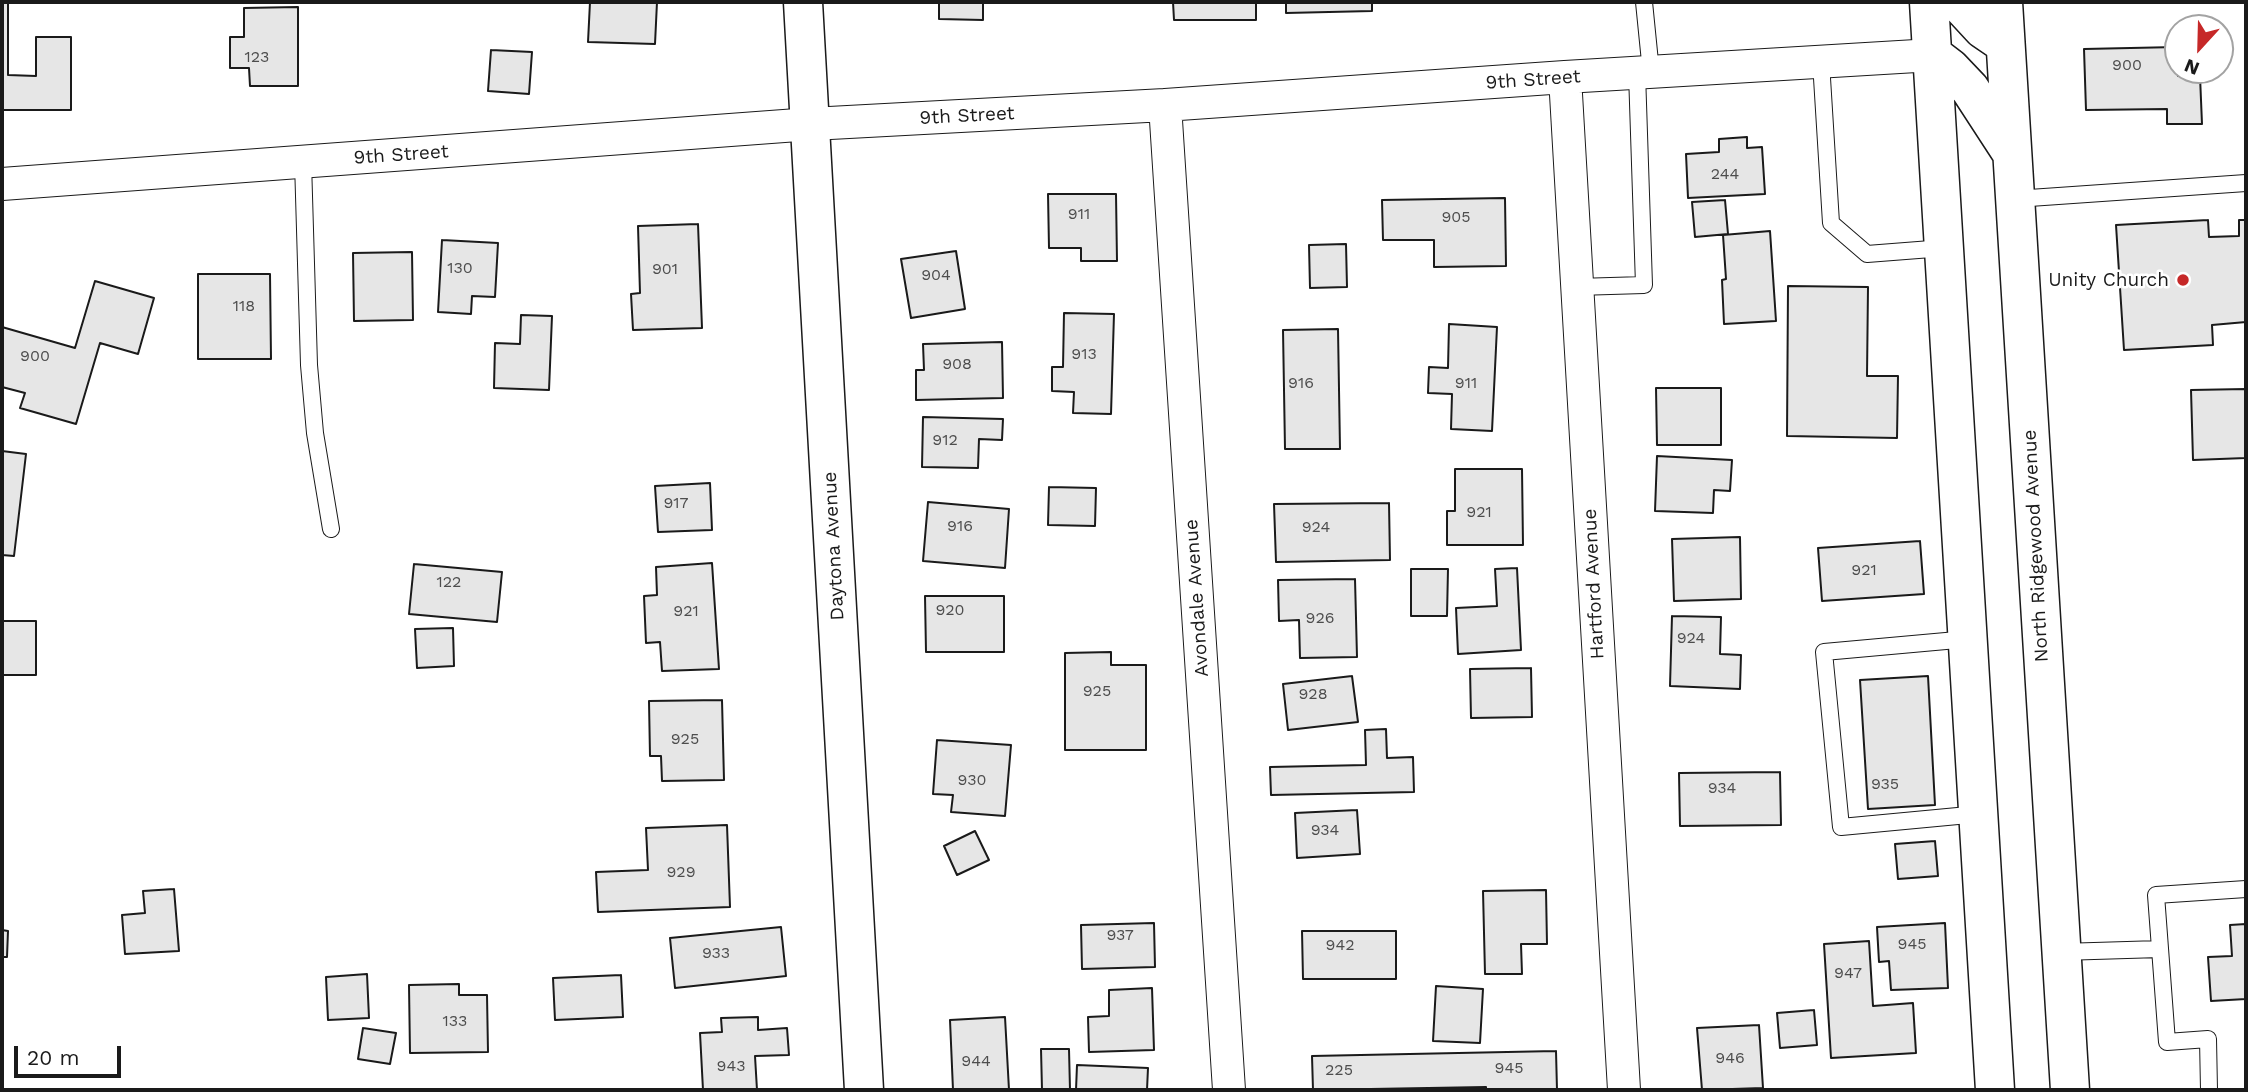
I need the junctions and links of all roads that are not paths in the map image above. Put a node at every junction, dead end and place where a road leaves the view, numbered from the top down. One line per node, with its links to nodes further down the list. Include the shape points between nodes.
1 (803, 2): 12 (main road, Daytona Avenue)
2 (1644, 2): 9 (lane)
3 (1929, 2): 7 (main road)
4 (1958, 2): 6 (main road, via 1983,29)
5 (2003, 2): 6 (main road, North Ridgewood Avenue)
6 (2006, 44): 13 (main road, North Ridgewood Avenue)
7 (1933, 55): 8 (street, 9th Street); 13 (main road, via 1970,89); 18 (main road)
8 (1821, 62): 9 (street, 9th Street); 18 (lane, via 1831,222 1867,254)
9 (1644, 72): 10 (street, 9th Street); 19 (lane, via 1644,285)
10 (1565, 77): 11 (street, 9th Street); 19 (street, Hartford Avenue)
11 (1165, 105): 12 (street, 9th Street); 27 (street, Avondale Avenue)
12 (811, 124): 14 (street, 9th Street); 26 (main road, Daytona Avenue)
13 (2012, 154): 17 (main road, North Ridgewood Avenue)
14 (303, 162): 16 (street, 9th Street); 20 (lane, via 309,365)
15 (2246, 183): 17 (lane)
16 (2, 184)
17 (2015, 198): 25 (main road, North Ridgewood Avenue)
18 (1944, 248): 21 (main road)
19 (1577, 287): 28 (street, Hartford Avenue)
20 (331, 529)
21 (1968, 639): 22 (main road); 22 (lane, via 1824,652 1840,827)
22 (1979, 814): 29 (main road)
23 (2246, 889): 24 (lane, via 2156,895)
24 (2160, 949): 25 (lane); 31 (lane, via 2167,1042 2207,1040)
25 (2061, 952): 30 (main road, North Ridgewood Avenue)
26 (863, 1090)
27 (1229, 1090)
28 (1624, 1090)
29 (1996, 1090)
30 (2070, 1090)
31 (2209, 1090)

